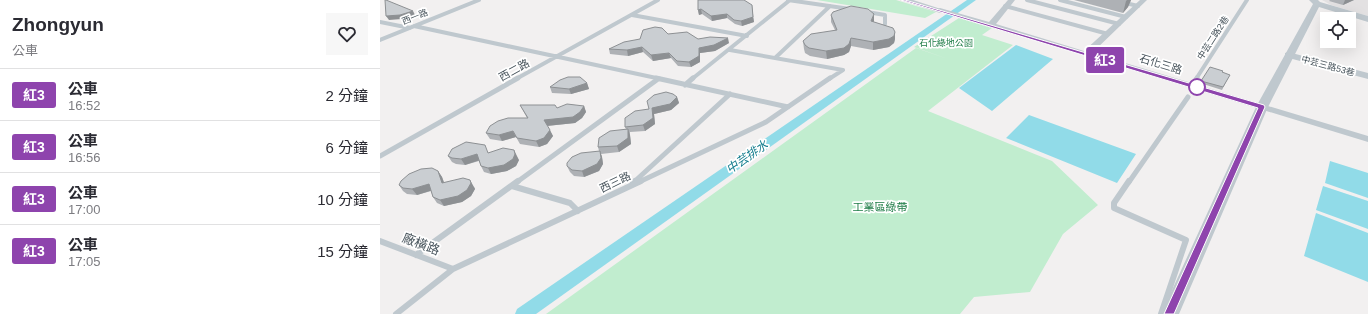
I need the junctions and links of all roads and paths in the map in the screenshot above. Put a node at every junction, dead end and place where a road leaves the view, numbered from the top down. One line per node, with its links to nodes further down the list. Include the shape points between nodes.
1 (479, 0): 25 (lane, 西一路)
2 (658, 0): 18 (lane, 西二路)
3 (788, 0): 12 (lane); 27 (lane)
4 (904, 0): 16 (street)
5 (1012, 0): 13 (street)
6 (1027, 0): 23 (lane)
7 (1060, 0): 19 (lane)
8 (1113, 0): 14 (lane)
9 (1144, 0): 14 (street)
10 (1248, 0): 37 (lane, 中芸二路2巷)
11 (1315, 2): 20 (street); 31 (street)
12 (830, 6): 15 (lane); 33 (lane)
13 (1006, 6): 24 (street); 26 (lane)
14 (1138, 6): 19 (street)
15 (853, 10)
16 (940, 10): 24 (street, 石化三路)
17 (861, 11): 22 (lane, via 885,15)
18 (632, 15): 27 (lane); 32 (lane, 西二路)
19 (1126, 17): 23 (street)
20 (1368, 19)
21 (380, 22): 25 (lane)
22 (885, 24)
23 (1119, 24): 26 (street)
24 (991, 25): 30 (street, 石化三路)
25 (412, 27): 28 (lane, 西一路); 32 (lane)
26 (1108, 34): 30 (street)
27 (747, 36): 29 (lane)
28 (380, 40)
29 (730, 50): 33 (lane); 36 (lane)
30 (1086, 54): 37 (street, 石化三路)
31 (1288, 55): 34 (street, 中芸三路53巷); 41 (street)
32 (556, 57): 35 (lane); 43 (lane, 西二路)
33 (775, 58): 40 (lane, 西三路, via 843,70)
34 (1368, 76)
35 (658, 79): 36 (lane); 44 (lane)
36 (685, 85): 38 (lane)
37 (1192, 86): 41 (street, 石化三路)
38 (730, 94): 40 (lane); 45 (lane)
39 (1188, 97): 51 (lane, via 1114,204 1114,208 1186,240)
40 (788, 107): 45 (lane, 西三路, via 766,122)
41 (1262, 107): 42 (street, 石化三路); 52 (street)
42 (1368, 139)
43 (380, 156)
44 (512, 186): 46 (lane, via 570,203); 48 (lane)
45 (628, 187): 46 (lane, 西三路)
46 (578, 212): 49 (lane, 西三路)
47 (380, 241): 48 (lane, 廠橫路)
48 (416, 254): 49 (lane, 廠橫路)
49 (453, 269): 50 (lane, 西三路)
50 (396, 314)
51 (1161, 314)
52 (1170, 314)

